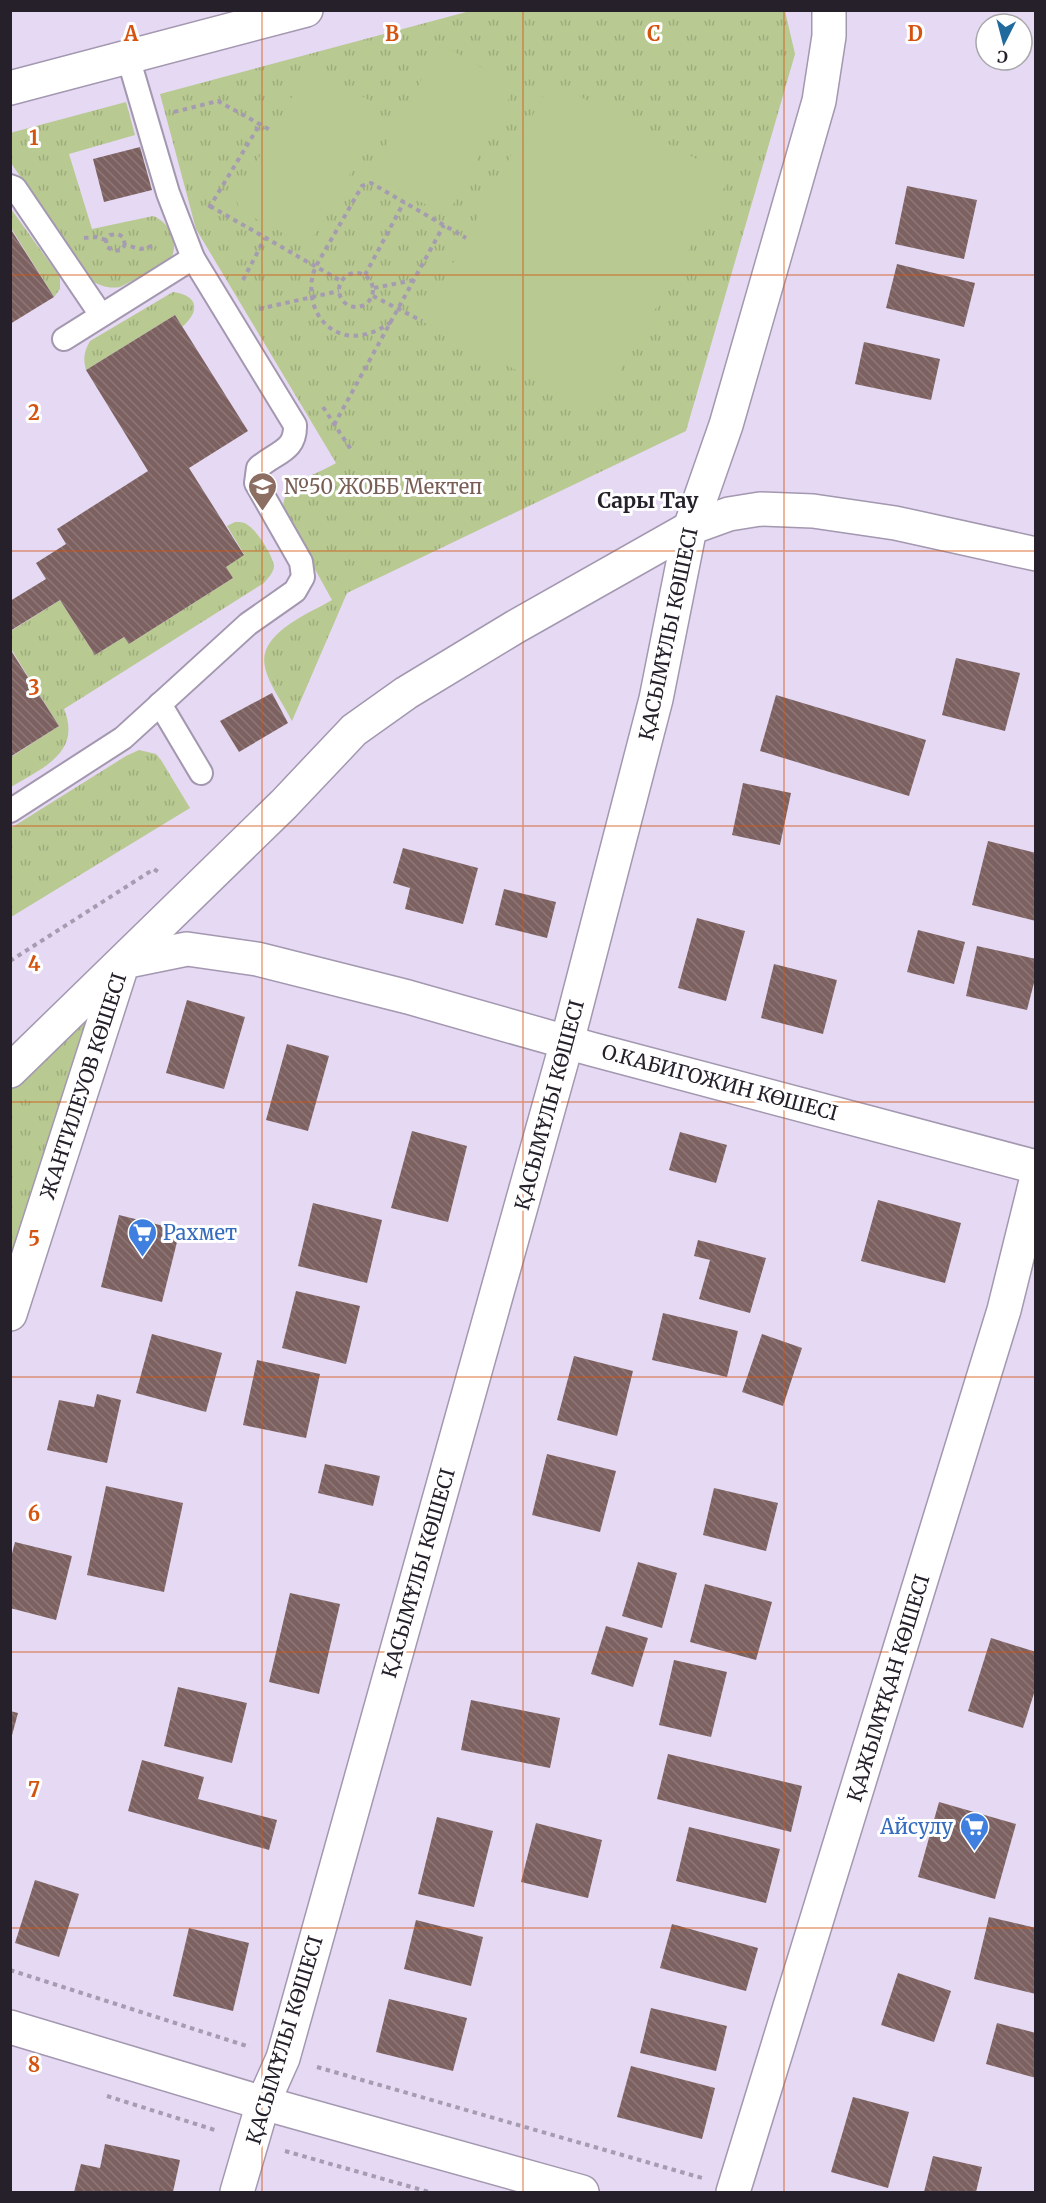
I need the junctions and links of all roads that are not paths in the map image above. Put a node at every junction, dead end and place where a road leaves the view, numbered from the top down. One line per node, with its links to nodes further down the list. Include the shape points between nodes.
1 (306, 10): 3 (street)
2 (829, 10): 9 (street, ҚАСЫМҰЛЫ КӨШЕСІ, via 819,101 726,425)
3 (128, 57): 4 (street); 6 (lane, via 168,194)
4 (10, 88)
5 (10, 186): 7 (lane)
6 (190, 251): 7 (lane); 11 (lane, via 295,425 296,437 290,446 258,468 256,483 301,562 303,577 296,591 248,624)
7 (101, 315): 8 (lane)
8 (64, 339)
9 (690, 528): 10 (street, via 729,514 760,509 813,511 895,523); 14 (street, via 515,627 406,693 354,730); 15 (street, ҚАСЫМҰЛЫ КӨШЕСІ, via 656,699)
10 (1035, 554)
11 (160, 704): 12 (lane); 13 (lane, via 123,738)
12 (201, 773)
13 (10, 811)
14 (123, 962): 15 (street, О.КАБИГОЖИН КӨШЕСІ, via 187,949 257,959); 16 (street); 19 (street, ЖАНТИЛЕУОВ КӨШЕСІ)
15 (567, 1042): 17 (street, О.КАБИГОЖИН КӨШЕСІ); 21 (street, ҚАСЫМҰЛЫ КӨШЕСІ, via 283,2058)
16 (10, 1071)
17 (1035, 1167)
18 (1035, 1181): 22 (street, ҚАЖЫМҰҚАН КӨШЕСІ, via 1004,1310)
19 (10, 1314)
20 (10, 2027): 21 (street)
21 (262, 2103): 23 (street, ҚАСЫМҰЛЫ КӨШЕСІ); 24 (street)
22 (734, 2190)
23 (237, 2193)
24 (582, 2193)

